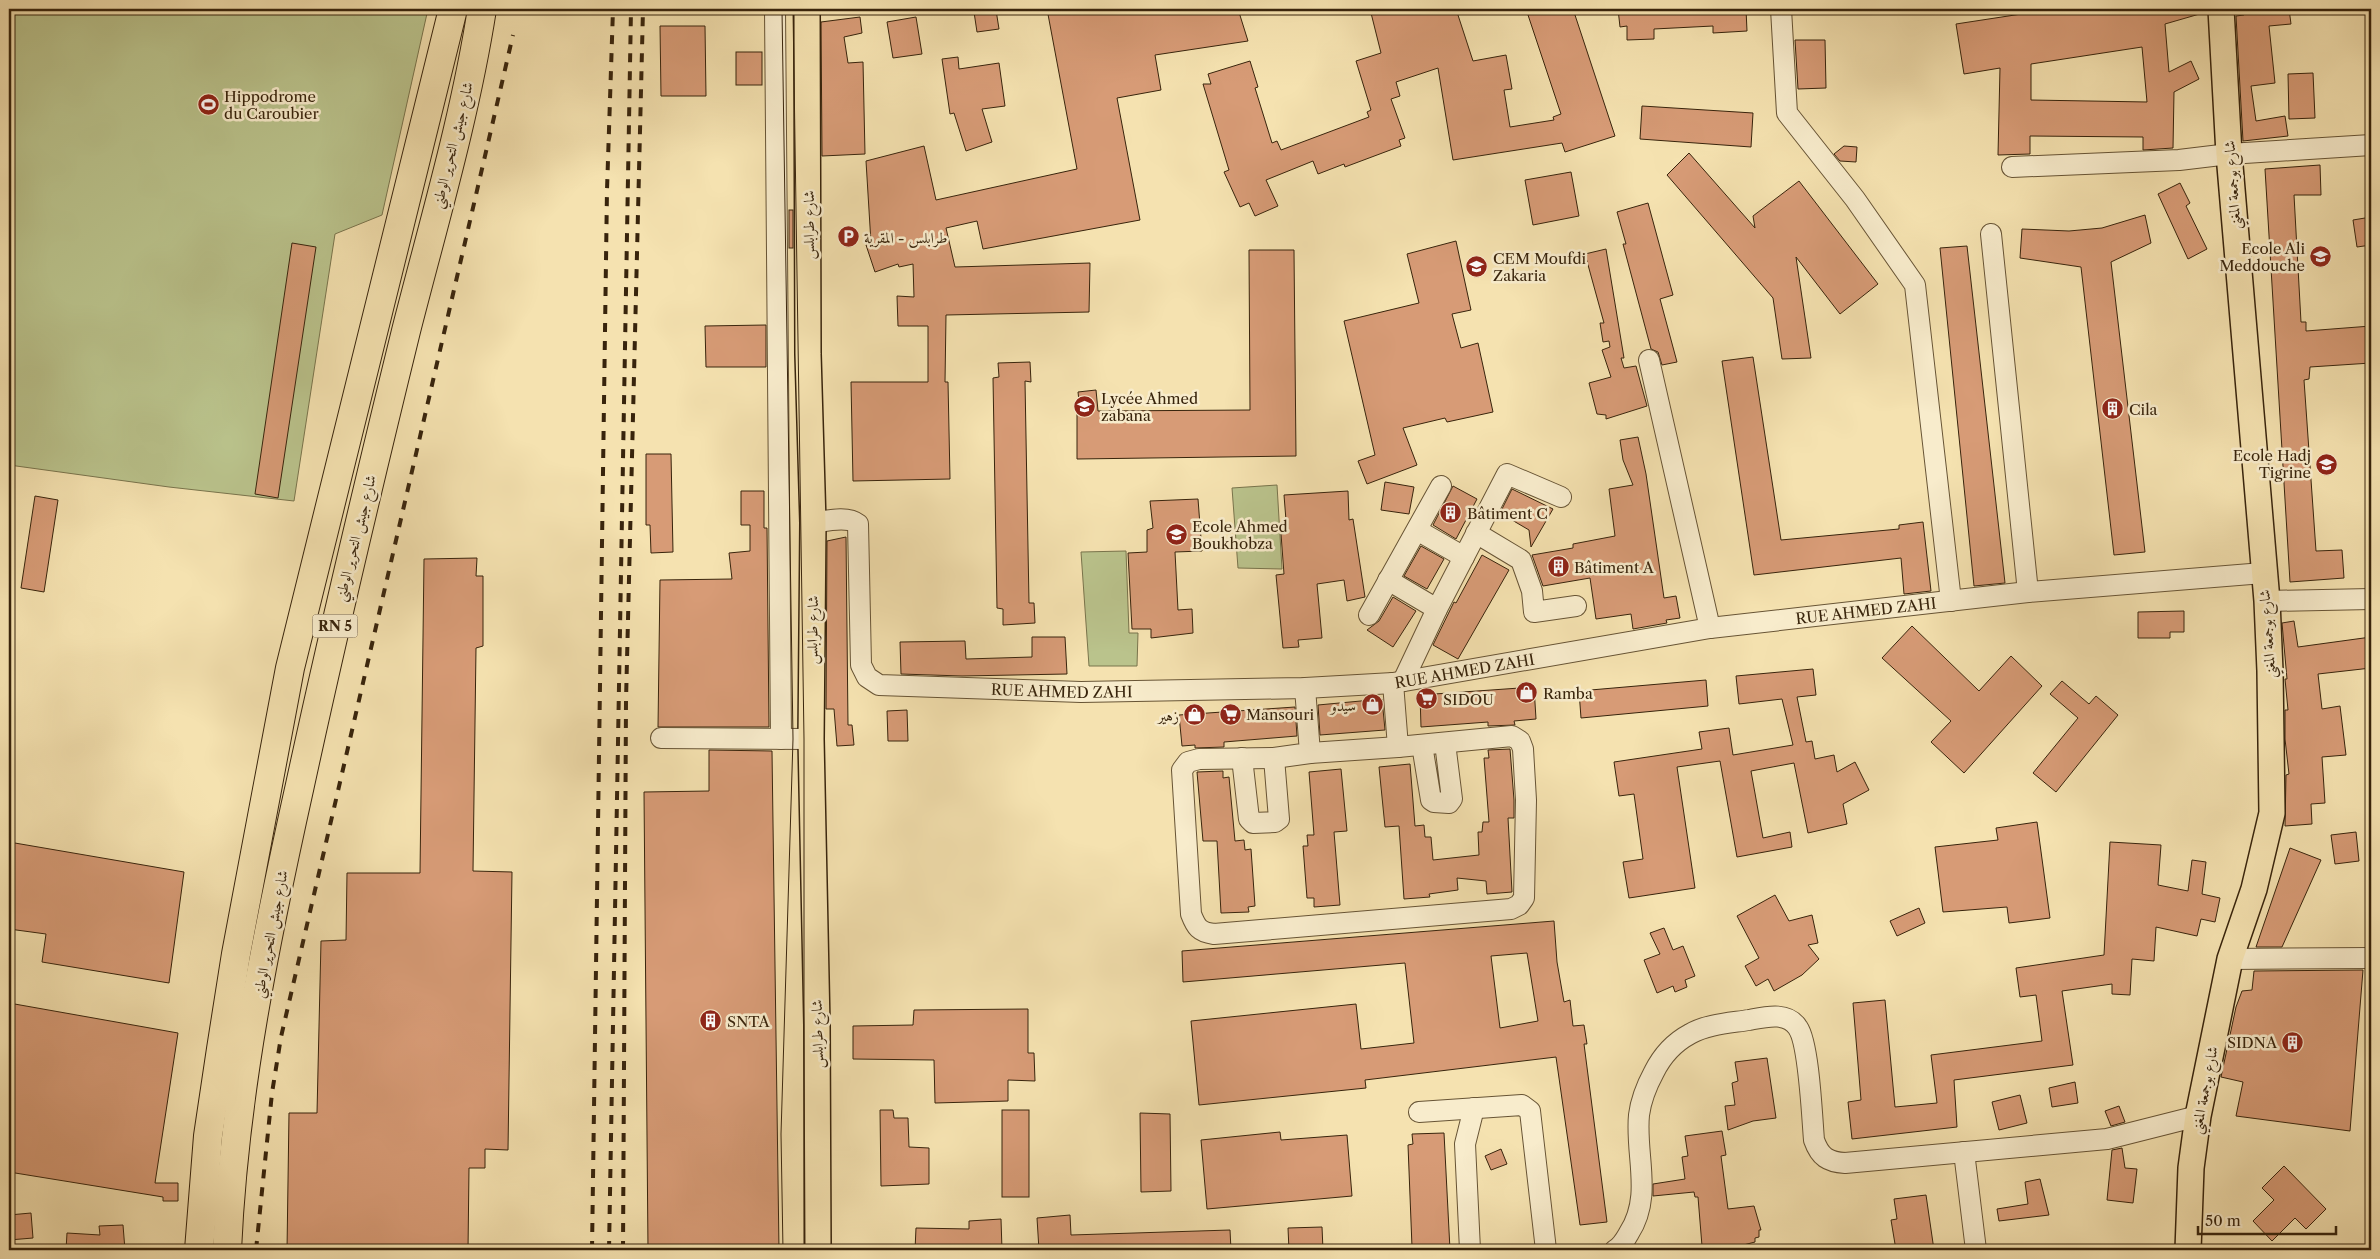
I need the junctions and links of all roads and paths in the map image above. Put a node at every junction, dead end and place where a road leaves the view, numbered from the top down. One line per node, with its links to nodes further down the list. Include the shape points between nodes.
1 (453, 9): 45 (highway, شارع جيش التحرير الوطني / RN 5, via 290,668 236,954 215,1088)
2 (482, 9): 46 (highway, شارع جيش التحرير الوطني / RN 5, via 455,135 348,565 265,949 237,1140)
3 (775, 9): 31 (street)
4 (807, 9): 14 (main road, شارع طرابلس)
5 (1782, 9): 22 (street, via 1787,113 1855,199 1915,285)
6 (2221, 9): 8 (main road, شارع بوجمعة المغني)
7 (2371, 145): 8 (street)
8 (2229, 154): 9 (street, via 2179,160); 18 (main road, شارع بوجمعة المغني)
9 (2012, 167)
10 (1991, 234): 20 (street)
11 (1649, 360): 27 (street)
12 (1442, 486): 15 (street)
13 (1561, 497): 16 (street, via 1507,474)
14 (812, 523): 29 (street, RUE AHMED ZAHI, via 853,520 858,524 861,665 867,677 879,685 1081,692); 32 (main road, شارع طرابلس)
15 (1417, 530): 17 (street); 19 (street)
16 (1476, 533): 17 (street); 24 (street, via 1521,560 1532,591 1534,612)
17 (1464, 557): 25 (street)
18 (2263, 573): 20 (street, RUE AHMED ZAHI); 23 (main road, شارع بوجمعة المغني)
19 (1388, 580): 25 (street); 26 (street)
20 (2028, 592): 22 (street, RUE AHMED ZAHI)
21 (2371, 599): 23 (street)
22 (1951, 601): 27 (street, RUE AHMED ZAHI)
23 (2267, 602): 40 (main road, شارع بوجمعة المغني, via 2272,813 2254,889)
24 (1576, 606)
25 (1437, 609): 28 (street)
26 (1369, 615)
27 (1710, 628): 28 (street, RUE AHMED ZAHI)
28 (1398, 682): 29 (street, RUE AHMED ZAHI); 35 (street)
29 (1305, 688): 36 (street)
30 (661, 738): 31 (street)
31 (781, 739): 32 (street)
32 (810, 740): 47 (main road, شارع طرابلس, via 817,1025)
33 (1445, 743): 34 (street); 34 (street, via 1452,799 1449,803 1431,800); 37 (street, via 1512,736 1520,741 1526,800 1524,898 1519,905 1511,909 1202,933 1191,914 1182,770 1188,762 1199,759)
34 (1422, 745): 35 (street)
35 (1398, 748): 36 (street)
36 (1310, 753): 38 (street)
37 (1242, 758): 38 (street); 38 (street, via 1249,819 1253,824 1279,819)
38 (1274, 758)
39 (2371, 958): 40 (street)
40 (2230, 959): 43 (main road, شارع بوجمعة المغني)
41 (1474, 1108): 42 (street); 48 (street, via 1465,1144); 49 (street, via 1522,1105 1530,1111)
42 (1419, 1112)
43 (2198, 1116): 44 (street, via 2107,1139); 52 (main road, شارع بوجمعة المغني, via 2191,1168)
44 (1964, 1152): 50 (street, via 1832,1162 1818,1151 1814,1140 1804,1044 1798,1028 1789,1020 1773,1016 1708,1027 1691,1033 1671,1048 1646,1088 1639,1115 1643,1195 1636,1222); 51 (street)
45 (199, 1250)
46 (227, 1250)
47 (818, 1250)
48 (1470, 1250)
49 (1546, 1250)
50 (1615, 1250)
51 (1976, 1250)
52 (2188, 1250)

